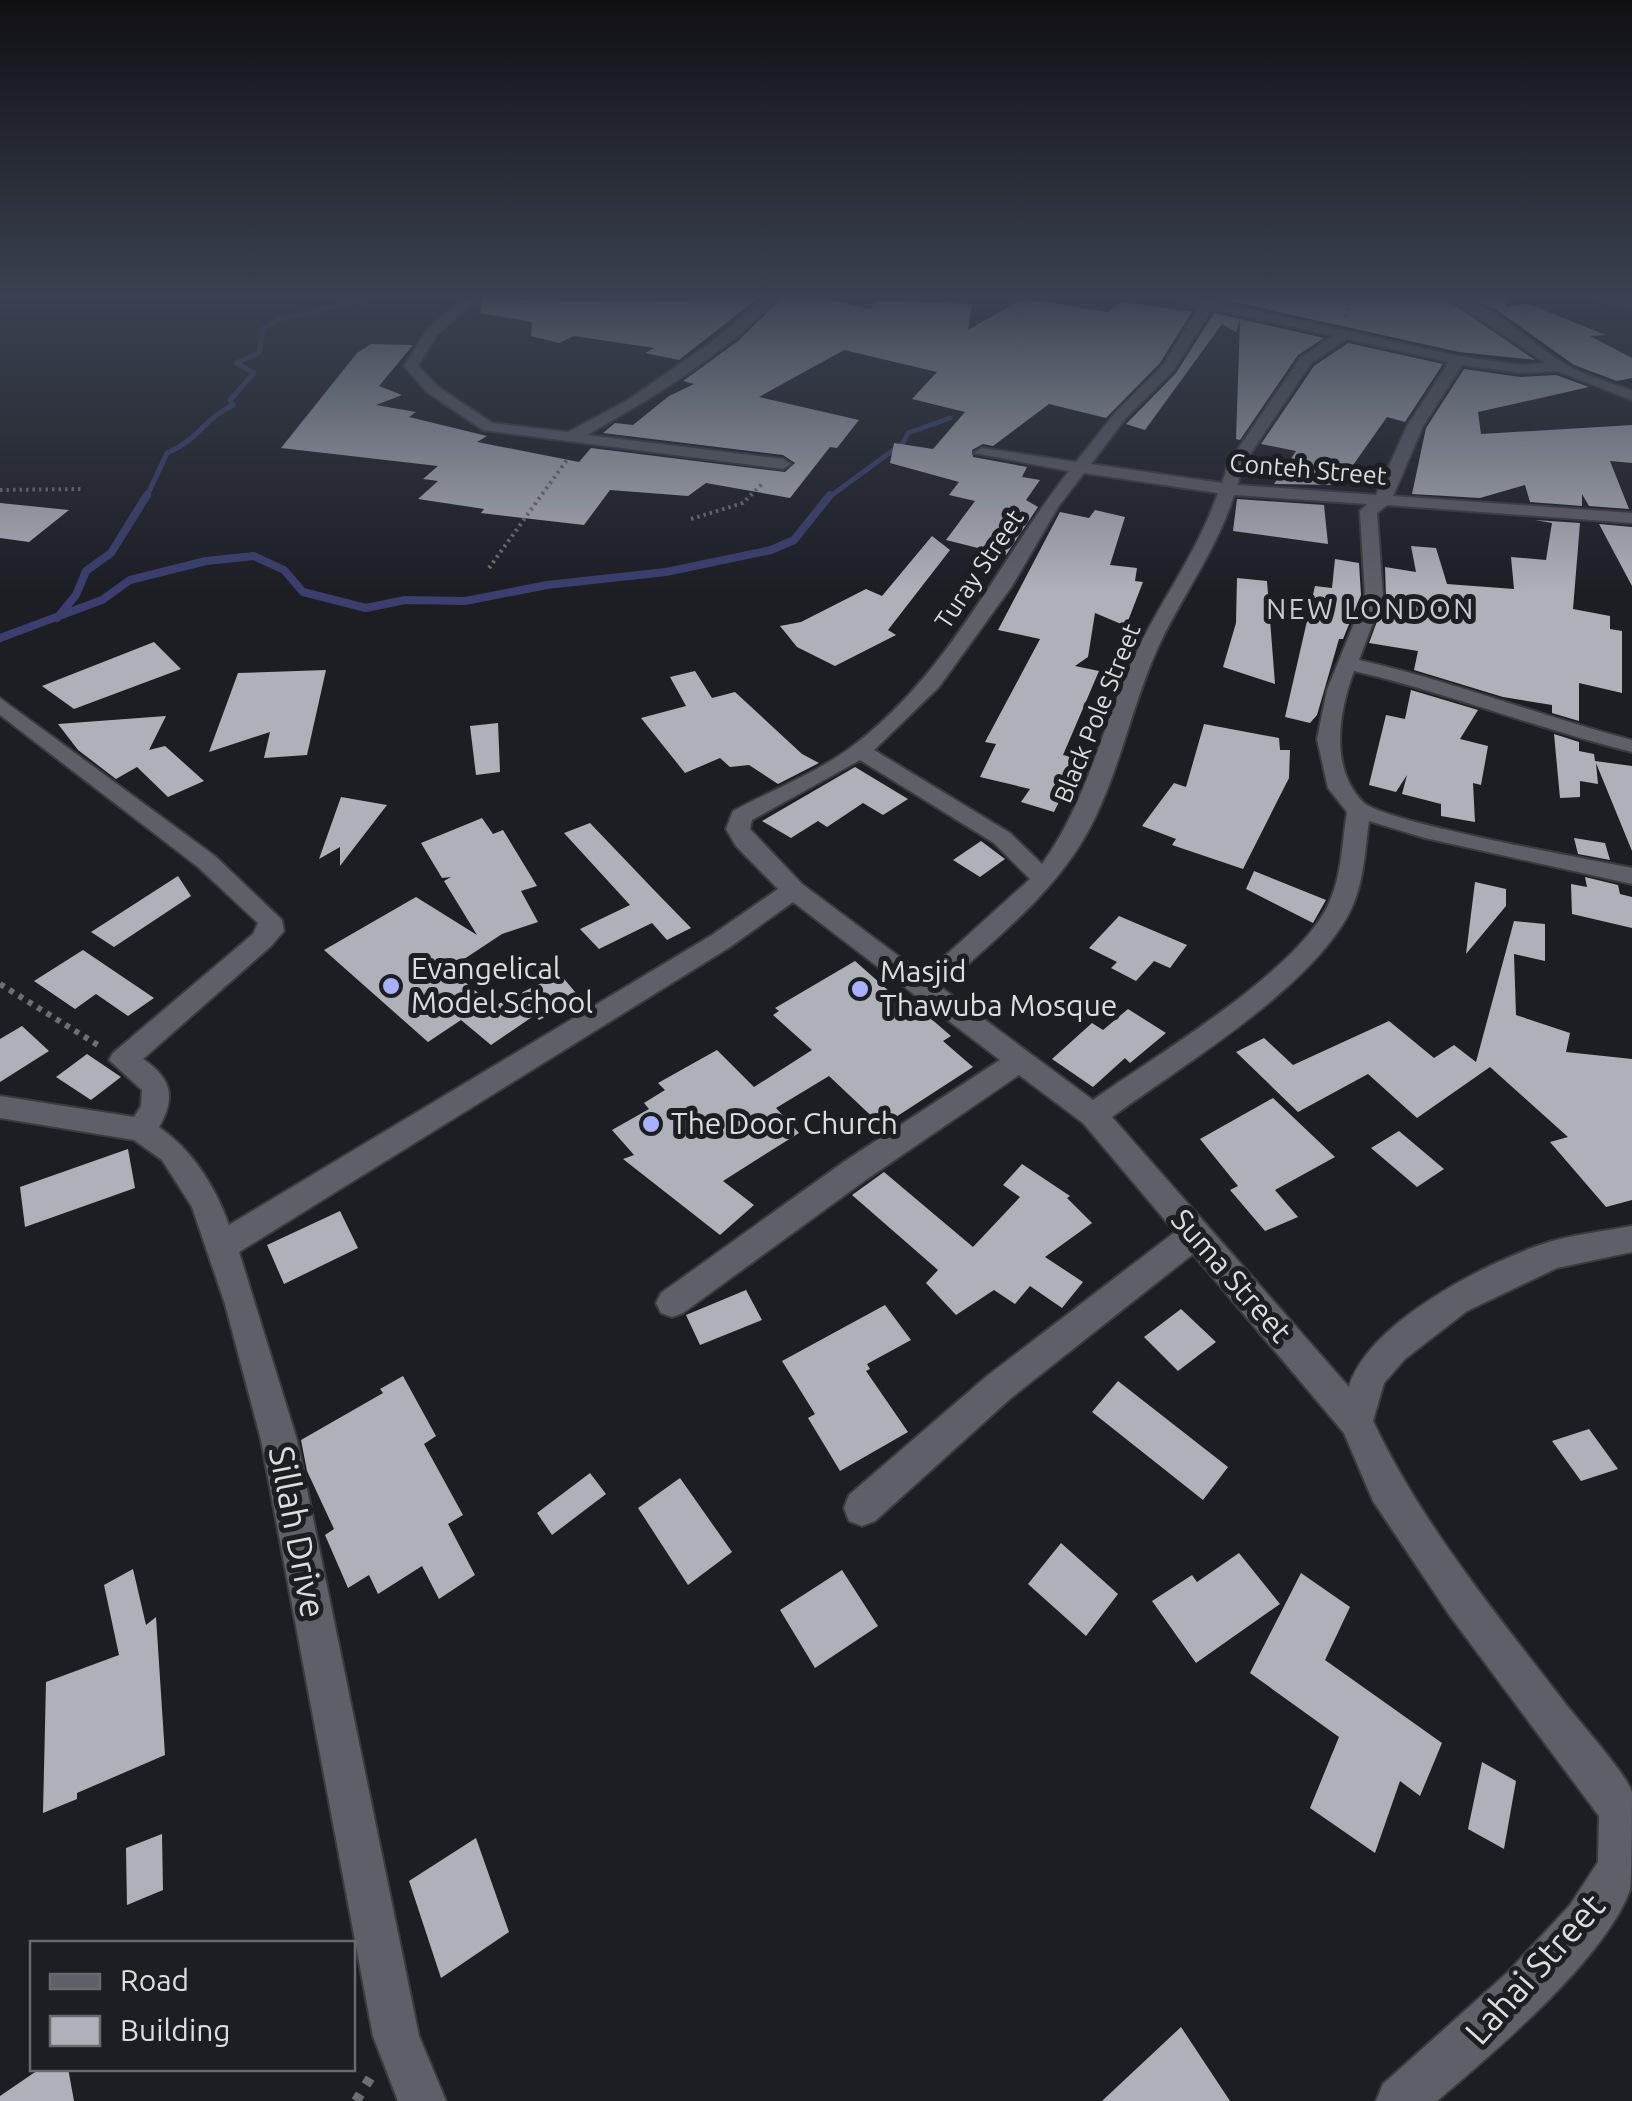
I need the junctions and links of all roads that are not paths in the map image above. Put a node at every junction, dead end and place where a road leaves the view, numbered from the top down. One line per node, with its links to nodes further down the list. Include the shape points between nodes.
1 (444, 396): 6 (street, via 488,427)
2 (640, 396): 6 (street)
3 (1141, 396): 9 (street, Turay Street)
4 (1281, 396): 10 (street, Black Pole Street)
5 (1435, 396): 11 (street)
6 (573, 436): 8 (street)
7 (982, 453): 9 (street, Conteh Street)
8 (783, 464)
9 (1084, 468): 10 (street, Conteh Street); 16 (street, Turay Street, via 1050,506 1003,586 932,683)
10 (1226, 488): 11 (street, Conteh Street); 20 (street, Black Pole Street, via 1210,539 1146,652 1071,841)
11 (1382, 501): 12 (street, Conteh Street); 13 (street, via 1368,511 1374,596)
12 (1632, 518)
13 (1349, 664): 15 (street); 17 (street, via 1328,740 1339,788)
14 (0, 704): 26 (street, via 220,870 270,920 271,931 262,940 124,1060 155,1082 158,1093)
15 (1632, 746)
16 (860, 751): 18 (street, Turay Street); 20 (street, via 1002,838)
17 (1359, 811): 19 (street, via 1425,832); 25 (street, via 1340,908 1314,942 1270,984)
18 (740, 816): 21 (street, Suma Street, via 744,841)
19 (1632, 876)
20 (1044, 879): 22 (street, Black Pole Street)
21 (793, 890): 22 (street, Suma Street); 29 (street)
22 (925, 989): 23 (street, Suma Street)
23 (1020, 1060): 25 (street, Suma Street); 30 (street)
24 (0, 1106): 26 (street)
25 (1093, 1115): 27 (street, Suma Street)
26 (141, 1130): 29 (street, Sillah Drive, via 172,1152 206,1203)
27 (1195, 1235): 31 (street, Suma Street); 32 (street, via 1000,1388)
28 (1632, 1239): 31 (street, via 1552,1255 1456,1301 1393,1348 1369,1376)
29 (220, 1247): 34 (street, Sillah Drive, via 279,1440 396,2036)
30 (672, 1303)
31 (1356, 1421): 33 (street, Suma Street, via 1386,1488)
32 (862, 1508)
33 (1626, 1818): 35 (street, Lahai Street, via 1620,1865 1593,1913 1465,2048)
34 (422, 2101)
35 (1400, 2101)

